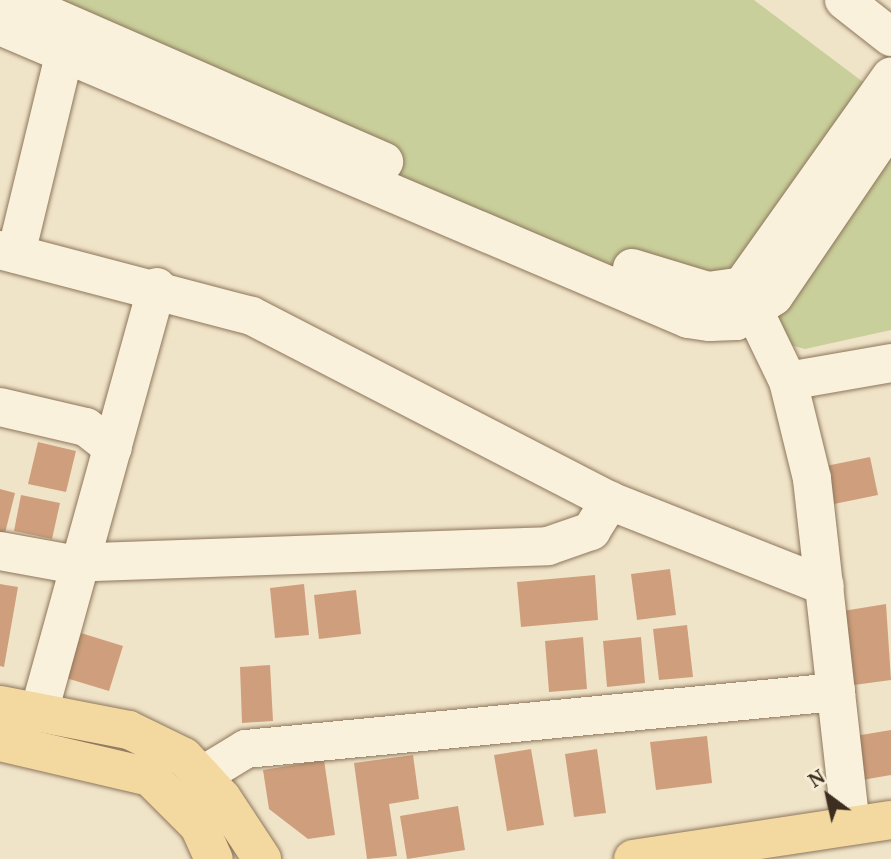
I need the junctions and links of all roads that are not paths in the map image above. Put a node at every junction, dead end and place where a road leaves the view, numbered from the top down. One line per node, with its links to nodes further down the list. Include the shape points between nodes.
1 (14, 0): 10 (street, via 673,285)
2 (844, 0): 4 (street)
3 (0, 26): 5 (street)
4 (889, 33): 6 (street)
5 (65, 51): 8 (street); 10 (street, via 688,319 736,321)
6 (889, 79): 10 (street)
7 (891, 124): 10 (street, via 774,296)
8 (8, 252): 9 (street)
9 (157, 287): 14 (street); 15 (street, via 252,316)
10 (749, 299): 12 (street)
11 (891, 363): 12 (street)
12 (788, 381): 18 (street, via 813,479)
13 (0, 407): 14 (street, via 86,427)
14 (113, 448): 17 (street)
15 (610, 501): 17 (street, via 591,531 548,546); 18 (street)
16 (0, 551): 17 (street)
17 (81, 562): 21 (street)
18 (825, 586): 19 (street)
19 (836, 692): 23 (street, via 246,749); 25 (street)
20 (0, 705): 21 (main road)
21 (39, 712): 23 (main road, via 129,730 184,757)
22 (0, 742): 26 (main road, via 150,778 199,826)
23 (203, 775): 27 (main road)
24 (891, 820): 25 (main road)
25 (851, 825): 28 (main road)
26 (214, 859)
27 (262, 859)
28 (633, 859)

